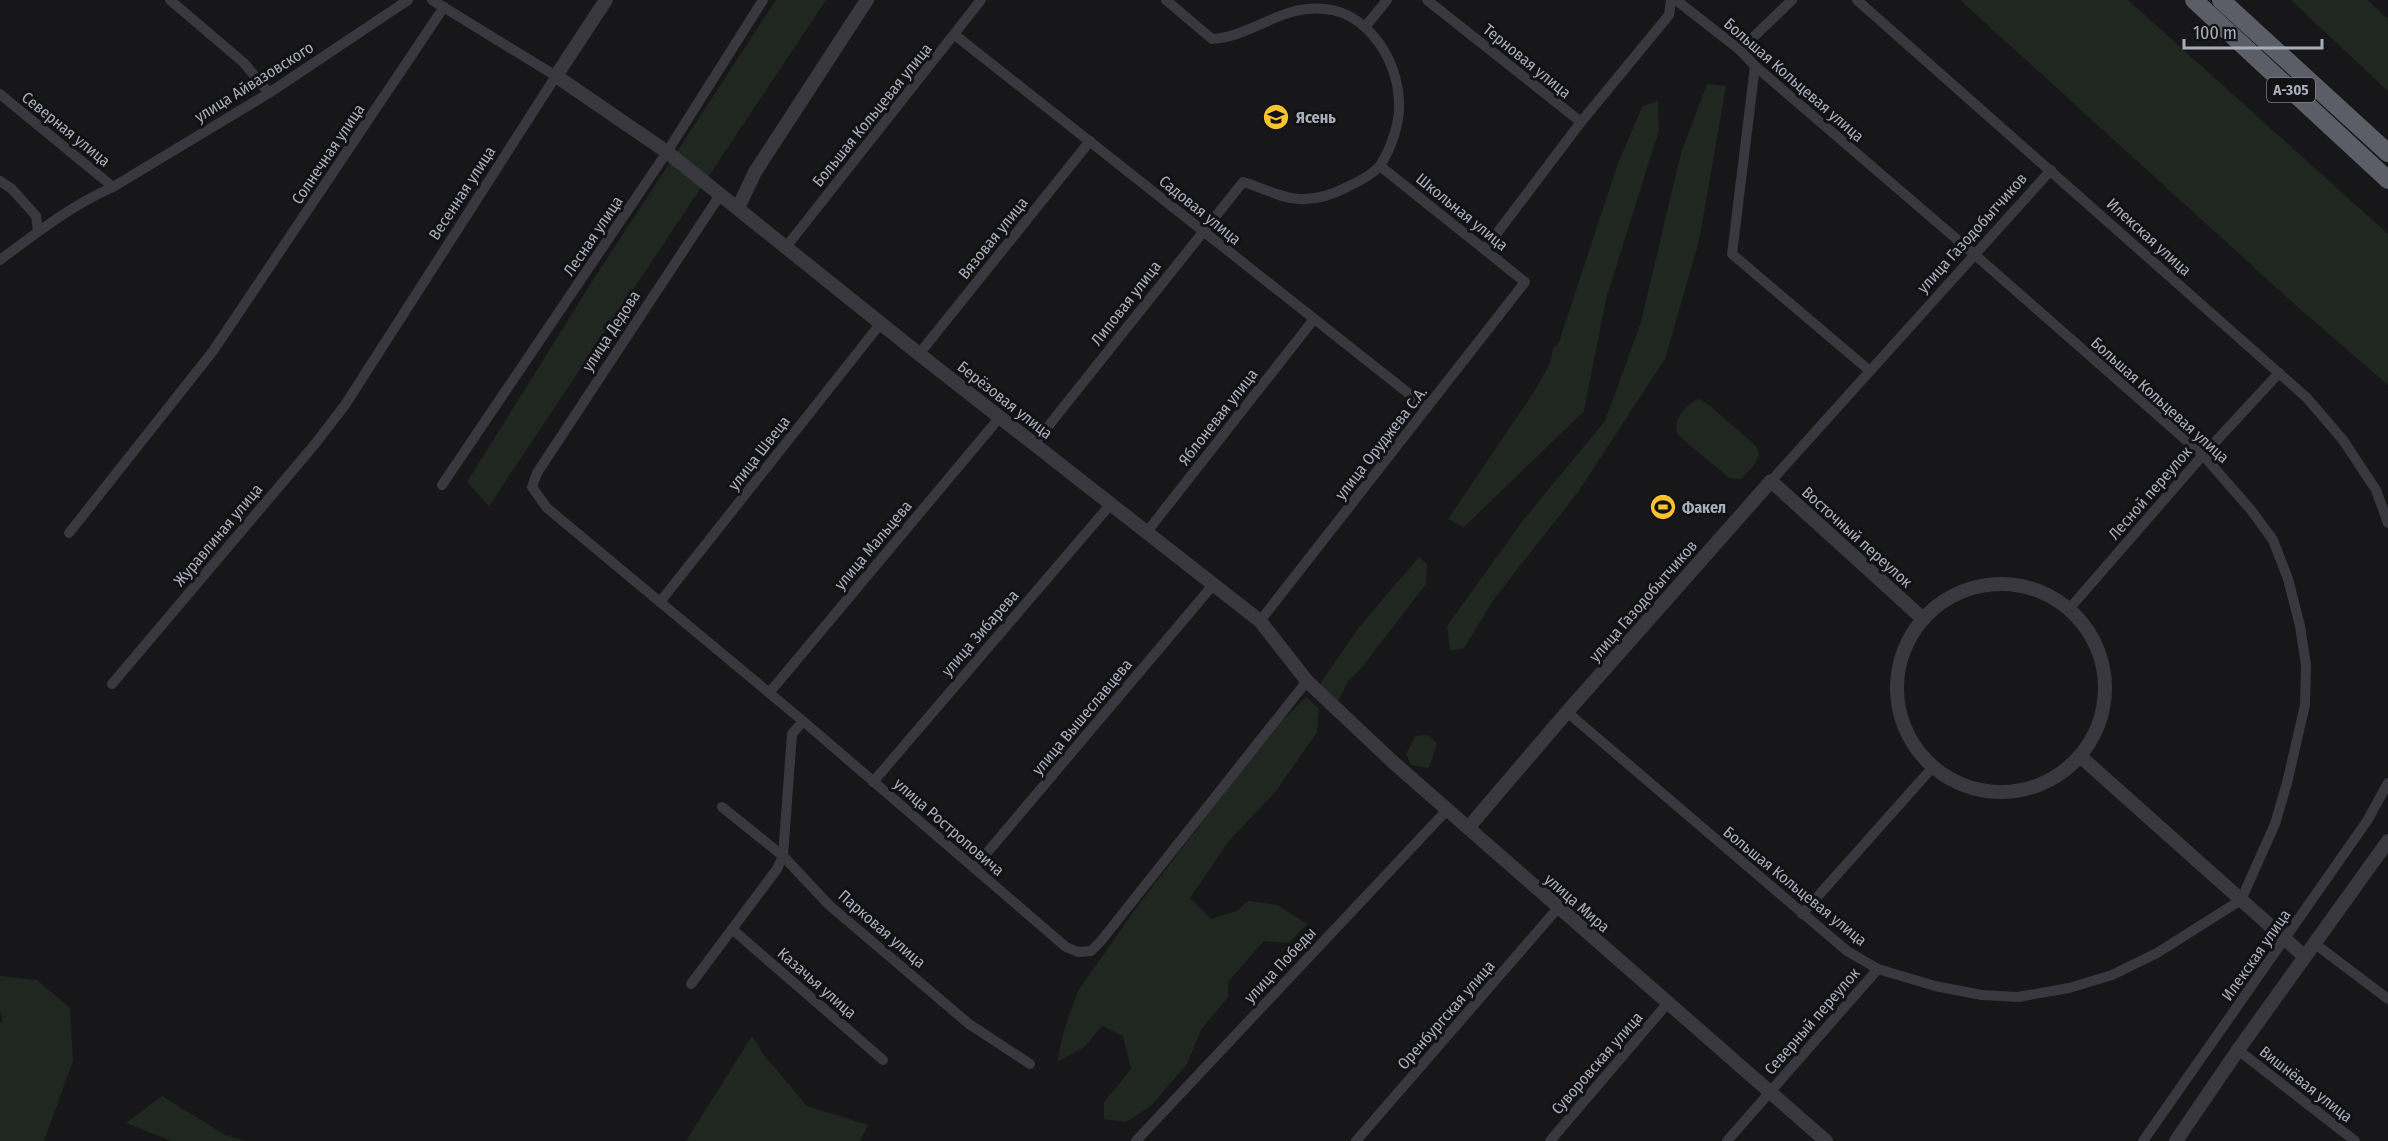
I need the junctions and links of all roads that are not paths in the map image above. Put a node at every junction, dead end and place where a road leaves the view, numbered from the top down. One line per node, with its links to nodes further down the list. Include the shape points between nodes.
1 (170, 0): 23 (street, via 244,63)
2 (408, 0): 23 (street, улица Айвазовского)
3 (432, 0): 17 (street)
4 (606, 0): 22 (street, Весенная улица)
5 (763, 0): 27 (street, Лесная улица)
6 (867, 0): 35 (street, via 755,172)
7 (981, 0): 19 (street, Большая Кольцевая улица)
8 (1166, 0): 18 (street, via 1212,39 1230,38 1283,13 1304,9 1345,13)
9 (1387, 0): 18 (street)
10 (1427, 0): 25 (street, Терновая улица)
11 (1671, 0): 25 (street, via 1669,15)
12 (1676, 0): 20 (street, Большая Кольцевая улица)
13 (1792, 0): 20 (street)
14 (1857, 0): 30 (street, Илекская улица)
15 (2194, 0): 31 (highway, А-305)
16 (2221, 0): 28 (highway, А-305)
17 (444, 7): 22 (street); 58 (street, Солнечная улица, via 213,351)
18 (1365, 27): 29 (street, via 1383,50 1395,77 1400,105 1395,134)
19 (955, 35): 26 (street, Садовая улица); 38 (street, Большая Кольцевая улица)
20 (1740, 50): 21 (street, Большая Кольцевая улица)
21 (1755, 66): 40 (street, Большая Кольцевая улица); 46 (street, via 1732,254)
22 (556, 76): 27 (street, Берёзовая улица); 48 (street, Весенная улица)
23 (269, 93): 33 (street, улица Айвазовского)
24 (0, 94): 33 (street, Северная улица)
25 (1581, 122): 39 (street)
26 (1090, 141): 37 (street, Садовая улица); 45 (street, Вязовая улица)
27 (667, 152): 34 (street, Берёзовая улица); 54 (street, Лесная улица)
28 (2388, 153)
29 (1380, 166): 37 (street, Липовая улица, via 1359,182 1321,198 1277,195 1243,182); 39 (street, Школьная улица)
30 (2051, 170): 40 (street, улица Газодобытчиков); 47 (street, Илекская улица)
31 (2388, 180)
32 (0, 181): 36 (street, via 36,216)
33 (113, 188): 36 (street, улица Айвазовского, via 91,197)
34 (720, 195): 35 (street, Берёзовая улица); 55 (street, улица Дедова, via 537,473)
35 (738, 208): 38 (street, Берёзовая улица)
36 (38, 231): 41 (street, улица Айвазовского)
37 (1202, 232): 43 (street, Садовая улица); 51 (street, Липовая улица)
38 (786, 247): 44 (street, Берёзовая улица)
39 (1485, 249): 42 (street, Школьная улица)
40 (1974, 254): 46 (street, улица Газодобытчиков); 52 (street, Большая Кольцевая улица)
41 (0, 260)
42 (1525, 282): 49 (street, улица Оруджева С.А.)
43 (1314, 320): 49 (street, Садовая улица); 59 (street, Яблоневая улица)
44 (881, 323): 45 (street, Берёзовая улица); 61 (street, улица Швеца)
45 (919, 354): 50 (street, Берёзовая улица)
46 (1870, 371): 53 (street, улица Газодобытчиков)
47 (2279, 373): 52 (street, Лесной переулок); 57 (street, Илекская улица, via 2343,440 2376,490)
48 (345, 405): 66 (street, Журавлиная улица)
49 (1427, 408): 64 (street, улица Оруджева С.А.)
50 (1000, 417): 51 (street, Берёзовая улица); 67 (street, улица Мальцева)
51 (1034, 444): 56 (street, Берёзовая улица)
52 (2203, 455): 62 (street, Лесной переулок); 80 (street, Большая Кольцевая улица, via 2273,540 2288,579 2306,665 2305,705 2287,783 2275,824)
53 (1771, 482): 63 (street, Восточный переулок); 68 (street, улица Газодобытчиков)
54 (442, 485)
55 (532, 487): 61 (street, улица Ростроповича, via 547,508)
56 (1110, 505): 59 (street, Берёзовая улица); 72 (street, улица Зибарева)
57 (2388, 523)
58 (69, 533)
59 (1146, 533): 60 (street, Берёзовая улица)
60 (1213, 585): 64 (street, Берёзовая улица); 79 (street, улица Вышеславцева)
61 (660, 602): 67 (street, улица Ростроповича)
62 (2069, 609): 63 (street, via 2023,586 1995,584 1964,591); 70 (street, via 2094,644 2102,663 2105,693 2098,726)
63 (1922, 618): 71 (street, via 1903,656 1899,708 1905,731)
64 (1260, 621): 65 (street, Берёзовая улица)
65 (1308, 683): 75 (street, улица Мира); 79 (street, улица Ростроповича, via 1091,951 1078,952 1066,947)
66 (112, 684)
67 (769, 693): 69 (street, улица Ростроповича)
68 (1567, 712): 76 (street, улица Газодобытчиков); 82 (street, Большая Кольцевая улица)
69 (803, 722): 72 (street, улица Ростроповича); 78 (street, via 792,734)
70 (2081, 758): 71 (street, via 2046,781 1997,792 1953,781); 80 (street)
71 (1932, 768): 82 (street)
72 (873, 782): 79 (street, улица Ростроповича)
73 (2388, 783): 84 (street, Илекская улица, via 2367,821)
74 (722, 807): 78 (street, Парковая улица)
75 (1447, 810): 76 (street, улица Мира); 95 (street, улица Победы)
76 (1468, 828): 81 (street, улица Мира)
77 (2388, 841): 85 (street)
78 (783, 856): 83 (street); 93 (street, Парковая улица, via 829,904 961,1016)
79 (974, 868)
80 (2241, 900): 84 (street); 87 (street, Большая Кольцевая улица, via 2157,953 2112,975 2058,990 2018,997 1982,995)
81 (1558, 908): 90 (street, улица Мира); 96 (street, Оренбургская улица)
82 (1802, 914): 87 (street, Большая Кольцевая улица, via 1847,951)
83 (732, 929): 88 (street); 92 (street, Казачья улица)
84 (2285, 939): 86 (street); 100 (street, Илекская улица)
85 (2314, 943): 86 (street); 89 (street)
86 (2304, 956): 91 (street)
87 (1878, 969): 94 (street, Северный переулок)
88 (691, 984)
89 (2388, 999)
90 (1668, 1004): 94 (street, улица Мира); 97 (street, Суворовская улица)
91 (2238, 1050): 101 (street); 102 (street, Вишнёвая улица)
92 (883, 1060)
93 (1030, 1065)
94 (1769, 1092): 98 (street); 99 (street, улица Мира)
95 (1136, 1141)
96 (1356, 1141)
97 (1550, 1141)
98 (1727, 1141)
99 (1826, 1141)
100 (2143, 1141)
101 (2176, 1141)
102 (2355, 1141)

